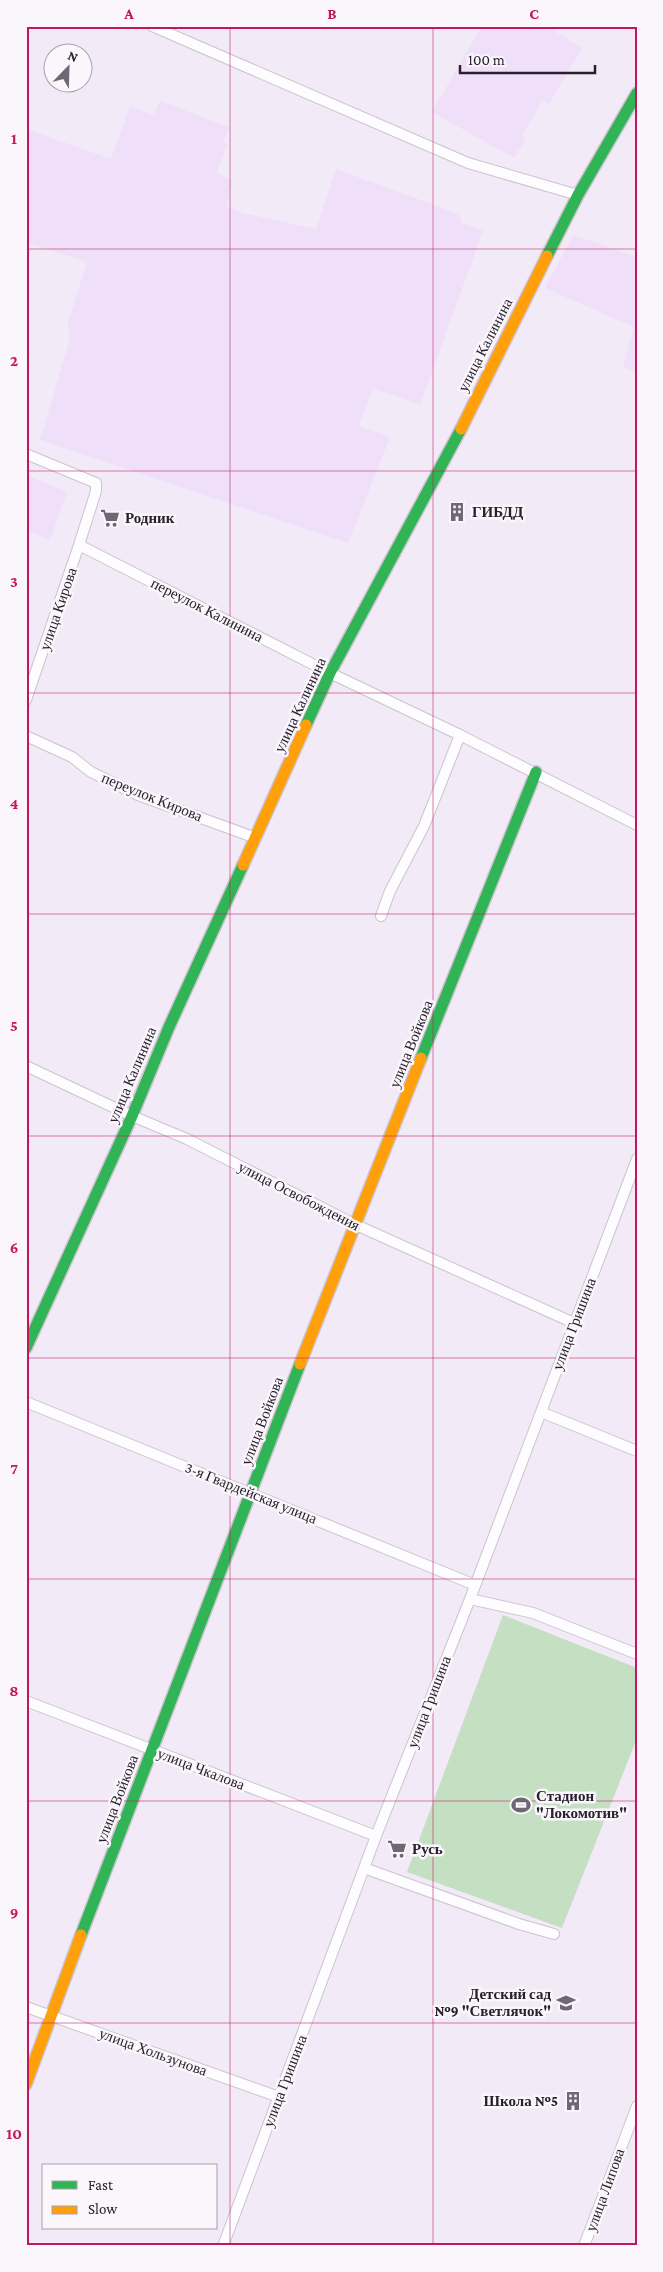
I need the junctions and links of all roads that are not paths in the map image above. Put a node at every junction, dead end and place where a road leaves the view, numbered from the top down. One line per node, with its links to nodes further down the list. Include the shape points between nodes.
1 (152, 26): 3 (street, via 468,163)
2 (637, 93): 3 (street, улица Калинина)
3 (578, 195): 6 (street, улица Калинина, via 438,474)
4 (26, 454): 5 (street, via 96,483)
5 (79, 545): 6 (street, переулок Калинина); 7 (street, улица Кирова)
6 (330, 673): 8 (street, переулок Калинина); 12 (street, улица Калинина)
7 (26, 700)
8 (460, 734): 10 (street, переулок Калинина); 13 (street, via 424,826 390,891)
9 (26, 736): 12 (street, переулок Кирова, via 72,757 91,772 138,795)
10 (536, 772): 11 (street, переулок Калинина); 17 (street, улица Войкова)
11 (637, 825)
12 (256, 838): 15 (street, улица Калинина)
13 (381, 916)
14 (26, 1066): 15 (street, улица Освобождения)
15 (132, 1116): 17 (street, улица Освобождения, via 187,1139); 19 (street, улица Калинина)
16 (637, 1158): 18 (street, улица Гришина)
17 (354, 1224): 18 (street, улица Освобождения); 23 (street, улица Войкова)
18 (574, 1323): 21 (street, улица Гришина)
19 (26, 1348)
20 (26, 1402): 23 (street, 3-я Гвардейская улица)
21 (540, 1412): 22 (street); 24 (street, улица Гришина)
22 (637, 1451)
23 (251, 1492): 24 (street, 3-я Гвардейская улица); 28 (street, улица Войкова)
24 (475, 1585): 25 (street, улица Гришина)
25 (470, 1599): 26 (street, via 533,1613); 29 (street, улица Гришина)
26 (637, 1654)
27 (26, 1701): 28 (street, улица Чкалова)
28 (151, 1750): 29 (street, улица Чкалова); 33 (street, улица Войкова)
29 (376, 1836): 30 (street, улица Гришина)
30 (364, 1868): 31 (street); 35 (street, улица Гришина)
31 (554, 1934)
32 (26, 2007): 33 (street, улица Хользунова)
33 (51, 2016): 34 (street, улица Войкова); 35 (street, улица Хользунова)
34 (26, 2084)
35 (279, 2098): 37 (street, улица Гришина)
36 (637, 2106): 38 (street, улица Липова)
37 (222, 2246)
38 (584, 2246)

